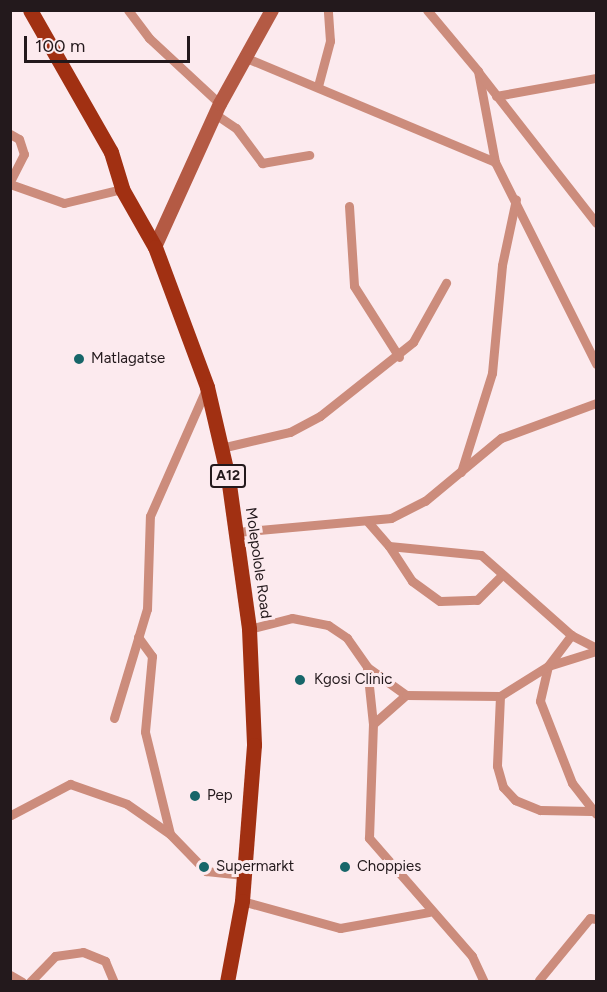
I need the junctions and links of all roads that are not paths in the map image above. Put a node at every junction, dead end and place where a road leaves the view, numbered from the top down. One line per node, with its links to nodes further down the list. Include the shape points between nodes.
1 (30, 10): 16 (main road, Molepolole Road / A12, via 111,152)
2 (128, 10): 11 (street, via 149,38)
3 (272, 10): 6 (street)
4 (328, 10): 9 (street, via 330,41)
5 (427, 10): 7 (street)
6 (244, 57): 9 (street); 11 (street)
7 (478, 71): 10 (street); 14 (street)
8 (597, 78): 10 (street)
9 (318, 86): 14 (street, via 422,136)
10 (496, 96): 19 (street)
11 (218, 109): 13 (street, via 262,163); 20 (street)
12 (10, 134): 15 (street, via 19,139 24,154)
13 (309, 155)
14 (495, 162): 17 (street)
15 (10, 183): 16 (street, via 64,203)
16 (123, 189): 20 (main road, Molepolole Road / A12)
17 (516, 199): 23 (street); 27 (street, via 502,265 492,374)
18 (349, 206): 22 (street, via 354,286)
19 (597, 224)
20 (155, 247): 24 (main road, Molepolole Road / A12)
21 (446, 283): 22 (street, via 433,314)
22 (399, 357): 26 (street, via 306,426)
23 (597, 364)
24 (207, 387): 26 (main road, Molepolole Road / A12); 34 (street, via 150,516 149,592)
25 (597, 403): 27 (street, via 501,438)
26 (221, 448): 29 (main road, Molepolole Road / A12)
27 (461, 473): 28 (street, via 409,512)
28 (368, 522): 29 (street); 30 (street)
29 (237, 532): 32 (main road, Molepolole Road / A12)
30 (389, 546): 31 (street, via 474,552); 31 (street, via 412,580 440,601 477,600)
31 (500, 577): 33 (street)
32 (249, 629): 37 (street, via 292,618 328,625 346,639); 45 (main road, Molepolole Road / A12, via 254,754)
33 (571, 634): 35 (street); 36 (street)
34 (138, 637): 40 (street); 44 (street, via 152,656 145,732)
35 (597, 650): 36 (street)
36 (548, 666): 39 (street); 42 (street, via 541,683 543,719)
37 (367, 667): 38 (street); 41 (street)
38 (406, 695): 39 (street); 41 (street)
39 (500, 696): 42 (street, via 497,766 503,787 515,800 540,810)
40 (114, 718)
41 (373, 724): 47 (street, via 369,838)
42 (594, 812)
43 (11, 815): 44 (street, via 70,784 127,804)
44 (170, 834): 45 (street, via 206,872)
45 (244, 875): 46 (main road, Molepolole Road / A12)
46 (242, 902): 47 (street, via 340,928); 53 (main road, Molepolole Road / A12)
47 (429, 912): 54 (street, via 472,956)
48 (597, 919): 55 (street, via 590,918)
49 (10, 975): 50 (street)
50 (22, 981)
51 (30, 981): 52 (street, via 55,956 76,952 105,961)
52 (114, 981)
53 (227, 981)
54 (484, 981)
55 (538, 981)

